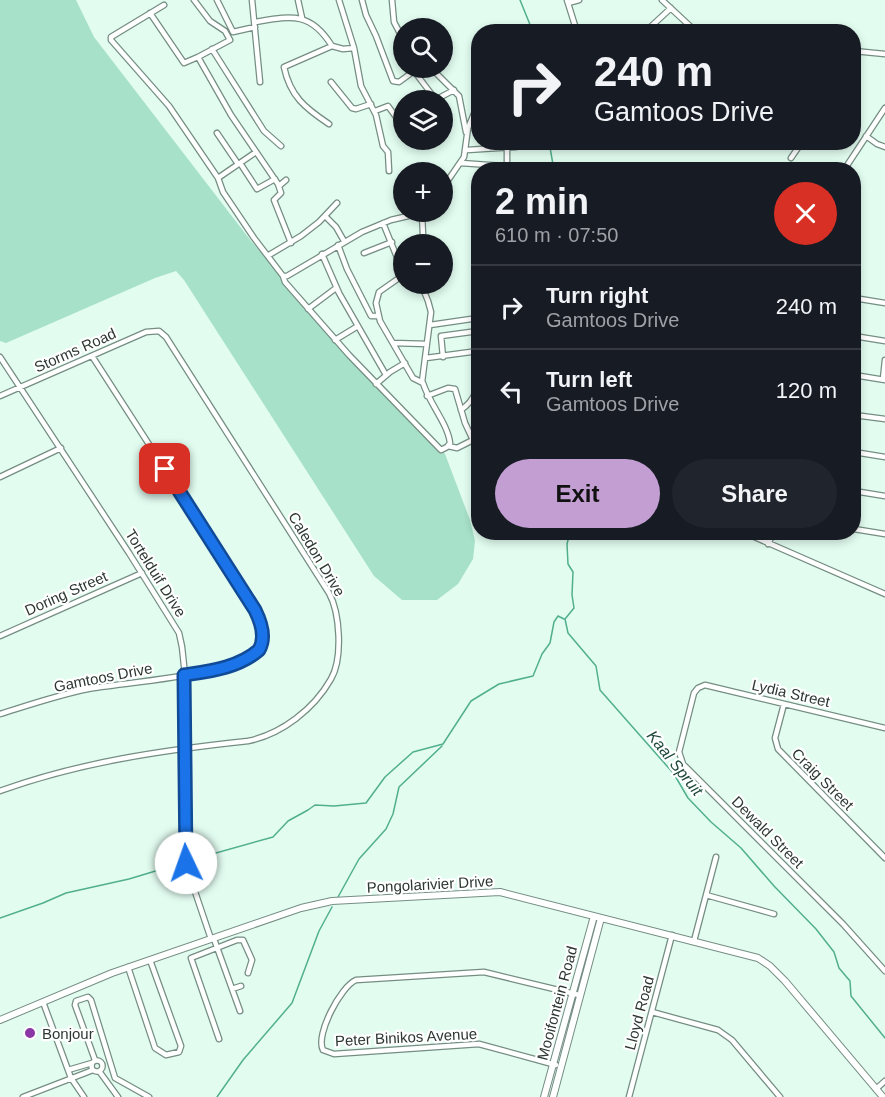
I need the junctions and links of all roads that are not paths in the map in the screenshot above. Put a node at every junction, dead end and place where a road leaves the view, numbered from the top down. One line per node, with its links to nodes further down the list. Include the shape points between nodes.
1 (194, 0): 22 (street, via 230,40)
2 (217, 0): 16 (street, via 233,32)
3 (252, 0): 16 (street)
4 (298, 0): 14 (street)
5 (339, 0): 21 (street)
6 (362, 0): 29 (street, via 393,81 399,82 414,71)
7 (392, 0): 15 (street)
8 (579, 0): 10 (street)
9 (662, 0): 12 (street)
10 (568, 2): 17 (street)
11 (164, 5): 13 (street)
12 (671, 8): 18 (street); 19 (street)
13 (150, 13): 25 (street, via 184,63); 53 (street, via 111,40 169,106)
14 (302, 18): 16 (street, via 286,17); 20 (street, via 317,27)
15 (394, 18)
16 (255, 24): 27 (street)
17 (575, 24)
18 (654, 24)
19 (688, 24)
20 (332, 46): 21 (street); 36 (street, via 284,67 297,98)
21 (354, 48): 31 (street, via 359,80)
22 (212, 49): 25 (street); 41 (street, via 264,131)
23 (861, 51): 24 (street)
24 (885, 54)
25 (198, 57): 46 (street)
26 (441, 78): 30 (street)
27 (260, 82)
28 (332, 82): 31 (street, via 352,108)
29 (428, 90)
30 (454, 90): 38 (street)
31 (370, 104): 34 (street)
32 (885, 108): 39 (street)
33 (393, 110): 34 (street, via 388,106)
34 (375, 111): 51 (street, via 388,152)
35 (471, 123): 38 (street)
36 (329, 124)
37 (218, 133): 48 (street)
38 (467, 134): 44 (street)
39 (866, 136): 40 (street); 42 (street)
40 (861, 144)
41 (281, 146)
42 (885, 147)
43 (471, 149): 44 (street)
44 (466, 150): 49 (street)
45 (797, 150): 47 (street)
46 (256, 152): 48 (street); 54 (street)
47 (791, 158)
48 (239, 163): 53 (street); 54 (street, via 257,189)
49 (461, 163): 50 (street); 52 (street)
50 (471, 164)
51 (389, 171)
52 (453, 174)
53 (218, 178): 67 (street, via 254,238)
54 (275, 179): 56 (street)
55 (286, 180): 56 (street)
56 (279, 186): 63 (street, via 281,193 274,201)
57 (337, 202): 58 (street)
58 (325, 216): 61 (street); 63 (street)
59 (393, 221): 60 (street)
60 (383, 223): 61 (street); 62 (street)
61 (344, 242): 64 (street)
62 (392, 242): 65 (street); 74 (street, via 404,272 379,292)
63 (291, 243): 67 (street)
64 (338, 245): 66 (street); 74 (street, via 371,316)
65 (364, 253)
66 (322, 254): 68 (street); 69 (street)
67 (269, 255): 68 (street)
68 (283, 276): 73 (street)
69 (336, 288): 73 (street); 77 (street)
70 (425, 294): 76 (street, via 430,305)
71 (861, 299): 72 (street)
72 (885, 303)
73 (308, 309): 81 (street)
74 (378, 316): 83 (street)
75 (471, 319): 76 (street)
76 (430, 325): 84 (street)
77 (358, 326): 81 (street); 92 (street)
78 (159, 331): 86 (street, Storms Road, via 151,330); 126 (street, Caledon Drive, via 329,592 338,628 338,654 332,678 294,720 259,739)
79 (471, 332): 88 (street, via 441,336)
80 (861, 337): 82 (street)
81 (335, 340): 96 (street)
82 (885, 341)
83 (393, 343): 84 (street); 91 (street)
84 (427, 344): 89 (street)
85 (471, 352): 88 (street)
86 (92, 356): 97 (street, Storms Road); 121 (street, Gamtoos Drive, via 259,617 262,642 254,654 225,668)
87 (0, 357): 97 (street, Tortelduif Drive)
88 (443, 357): 89 (street)
89 (426, 358): 95 (street)
90 (885, 360): 94 (street)
91 (405, 363): 92 (street); 95 (street, via 414,379)
92 (386, 375): 96 (street)
93 (861, 376): 94 (street)
94 (884, 379)
95 (422, 382): 99 (street)
96 (376, 384): 106 (street, via 439,449)
97 (21, 387): 98 (street, Storms Road); 107 (street, Tortelduif Drive)
98 (0, 396)
99 (427, 396): 101 (street, via 454,387); 106 (street, via 447,431)
100 (471, 401): 101 (street)
101 (461, 410): 104 (street)
102 (861, 416): 103 (street)
103 (885, 419)
104 (471, 435)
105 (471, 441): 106 (street, via 457,448)
106 (448, 446)
107 (61, 448): 110 (street); 118 (street, Tortelduif Drive)
108 (861, 453): 109 (street)
109 (885, 457)
110 (0, 477)
111 (861, 492): 112 (street)
112 (885, 496)
113 (861, 530): 114 (street)
114 (885, 534)
115 (760, 540): 117 (street)
116 (770, 540): 117 (street)
117 (768, 544): 119 (street)
118 (142, 573): 120 (street, Doring Street); 121 (street, Tortelduif Drive, via 179,633)
119 (885, 594)
120 (0, 636)
121 (184, 675): 124 (street, Gamtoos Drive, via 88,689); 126 (street, Tortelduif Drive)
122 (694, 693): 123 (street, Lydia Street, via 701,686 709,686); 139 (street, Dewald Street, via 679,752 683,764)
123 (784, 704): 125 (street, Lydia Street); 129 (street, Craig Street, via 775,738 778,749)
124 (0, 714)
125 (885, 728)
126 (185, 749): 127 (street, Caledon Drive, via 85,765); 134 (street, Tortelduif Drive, via 186,863)
127 (0, 791)
128 (716, 857): 130 (street)
129 (885, 858)
130 (706, 895): 131 (street); 135 (street)
131 (774, 914)
132 (597, 917): 133 (street, Pongolarivier Drive); 134 (street, Pongolarivier Drive, via 500,892 436,894 318,903); 143 (street, Mooifontein Road); 144 (street, Mooifontein Road)
133 (672, 935): 135 (street, Pongolarivier Drive); 147 (street, Lloyd Road)
134 (212, 939): 136 (street, Tortelduif Drive); 137 (street, Pongolarivier Drive)
135 (694, 941): 159 (street, Pongolarivier Drive, via 752,956 770,966)
136 (217, 947): 140 (street, via 244,941 252,960); 142 (street, Tortelduif Drive); 149 (street, via 191,958)
137 (150, 960): 138 (street, Pongolarivier Drive); 138 (street, via 181,1046 179,1053 166,1054 155,1048)
138 (128, 968): 145 (street, Pongolarivier Drive)
139 (885, 971)
140 (248, 974)
141 (241, 986): 142 (street)
142 (232, 989): 146 (street, Tortelduif Drive)
143 (572, 994): 144 (street); 153 (street, Mooifontein Road); 153 (street, Peter Binikos Avenue, via 483,972 356,980 346,987 330,1014 321,1041 321,1047 329,1053 479,1044)
144 (579, 995): 154 (street, Mooifontein Road)
145 (43, 1002): 148 (street, Pongolarivier Drive); 155 (street)
146 (240, 1011)
147 (652, 1012): 166 (street, Lloyd Road); 167 (street, via 723,1032)
148 (0, 1020)
149 (219, 1040)
150 (108, 1061): 151 (street, via 88,997 75,1005); 152 (street); 163 (street, via 117,1080)
151 (93, 1062): 152 (street); 155 (street); 156 (street)
152 (102, 1064): 156 (street)
153 (553, 1065): 154 (street, Peter Binikos Avenue); 164 (street, Mooifontein Road)
154 (562, 1067): 165 (street, Mooifontein Road)
155 (68, 1070): 157 (street)
156 (96, 1071): 157 (street); 162 (street)
157 (70, 1078): 160 (street); 161 (street)
158 (885, 1081): 159 (street)
159 (876, 1089): 168 (street, Pongolarivier Drive)
160 (22, 1097)
161 (84, 1097)
162 (118, 1097)
163 (149, 1097)
164 (544, 1097)
165 (553, 1097)
166 (630, 1097)
167 (780, 1097)
168 (883, 1097)

